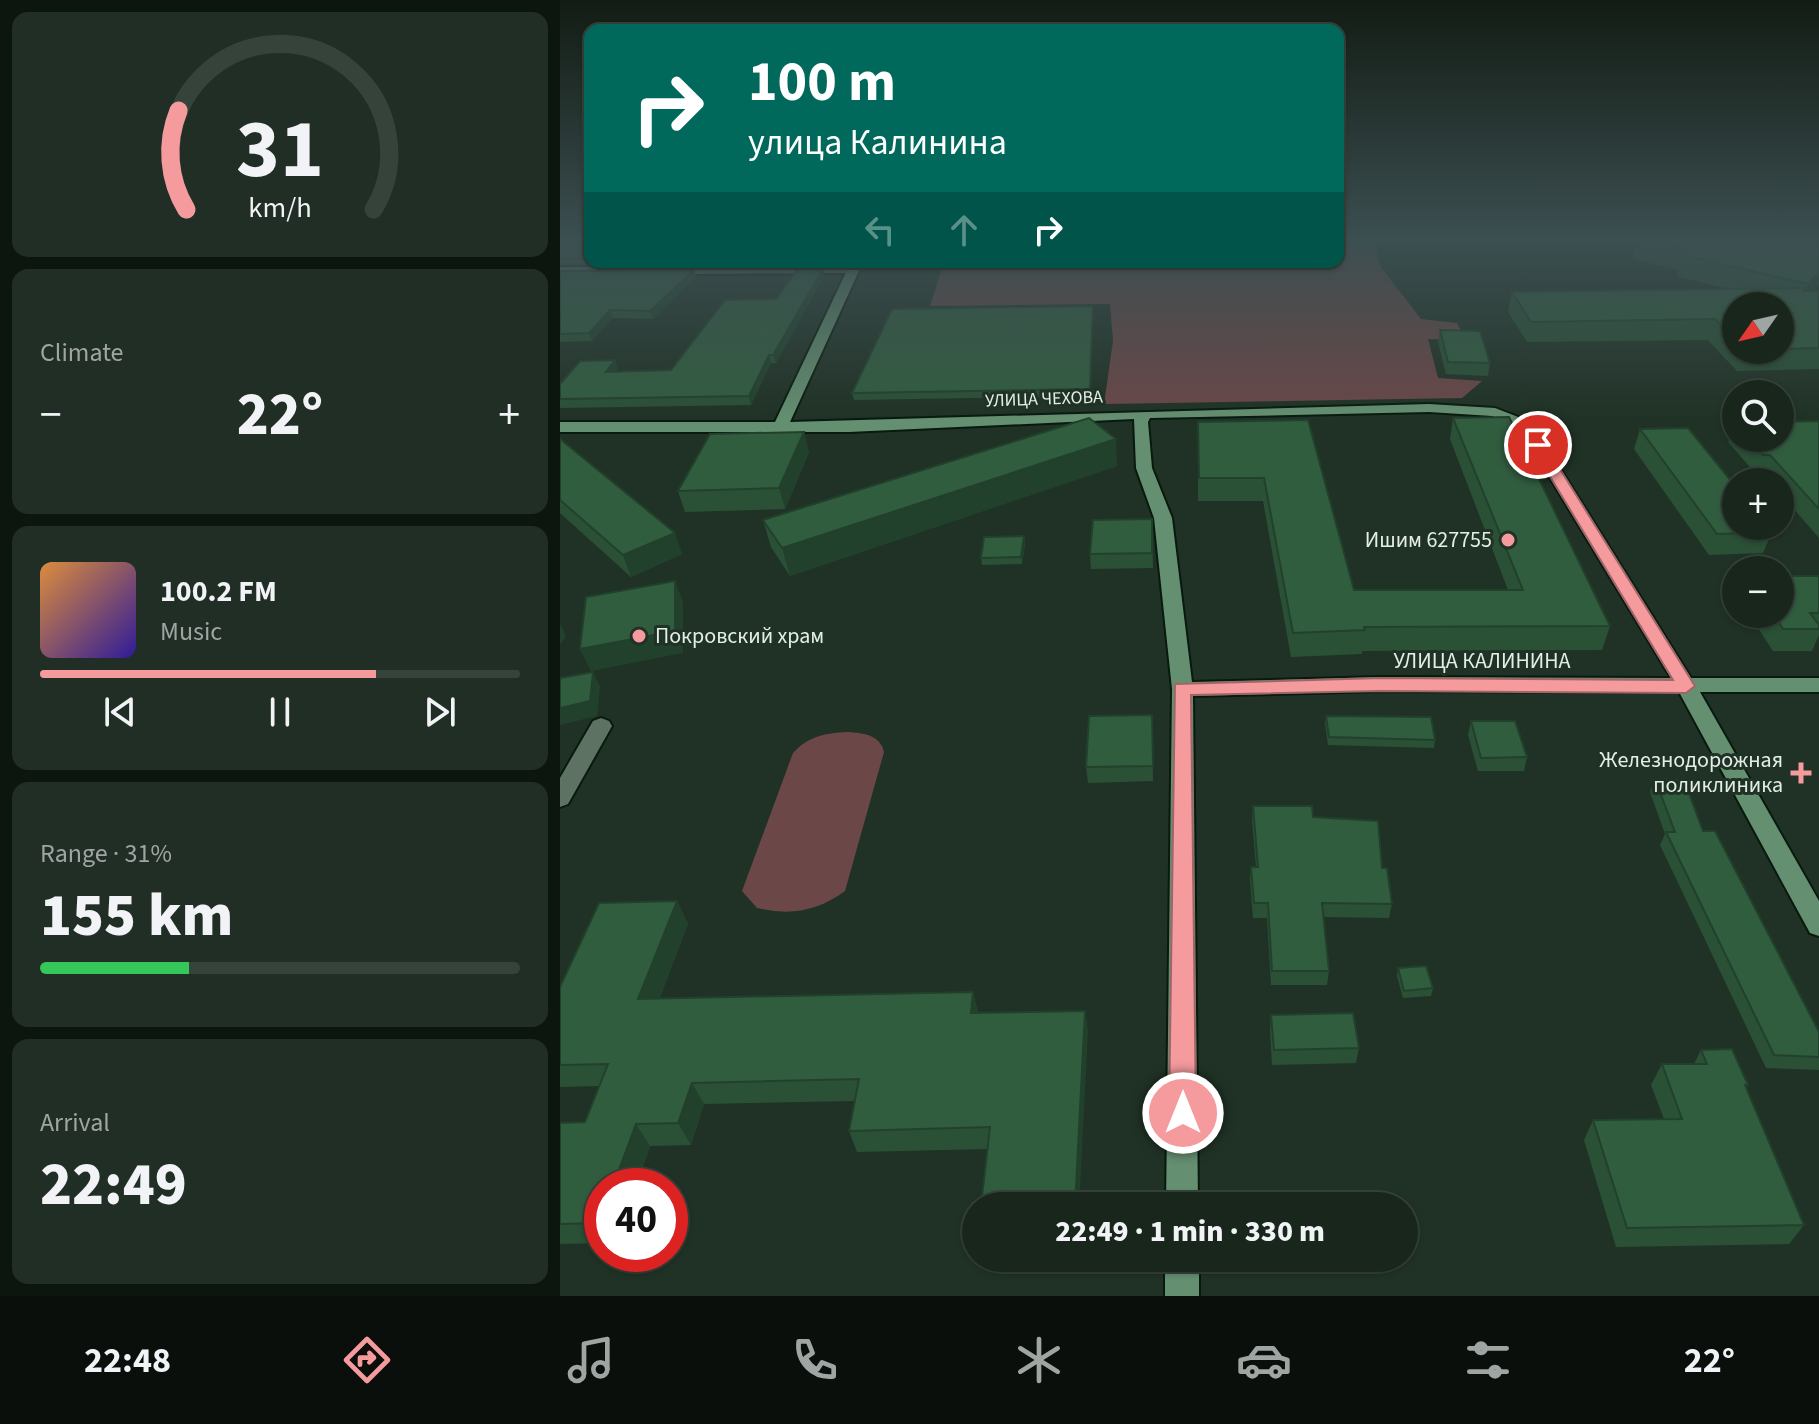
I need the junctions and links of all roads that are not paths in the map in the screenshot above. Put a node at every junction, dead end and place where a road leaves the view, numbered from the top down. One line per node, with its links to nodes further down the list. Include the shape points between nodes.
1 (839, 300): 3 (main road)
2 (1146, 414): 3 (main road, УЛИЦА ЧЕХОВА); 6 (main road, УЛИЦА ЧЕХОВА, via 1429,408 1495,412 1526,425); 7 (main road, via 1140,421 1144,468 1163,518)
3 (781, 426): 4 (main road, УЛИЦА ЧЕХОВА)
4 (560, 427)
5 (1819, 685): 6 (main road, УЛИЦА КАЛИНИНА)
6 (1686, 686): 7 (main road, УЛИЦА КАЛИНИНА); 10 (main road)
7 (1182, 689): 11 (main road)
8 (601, 726): 9 (street)
9 (560, 798)
10 (1819, 925)
11 (1182, 1192)
12 (1182, 1272): 13 (main road)
13 (1182, 1296)

